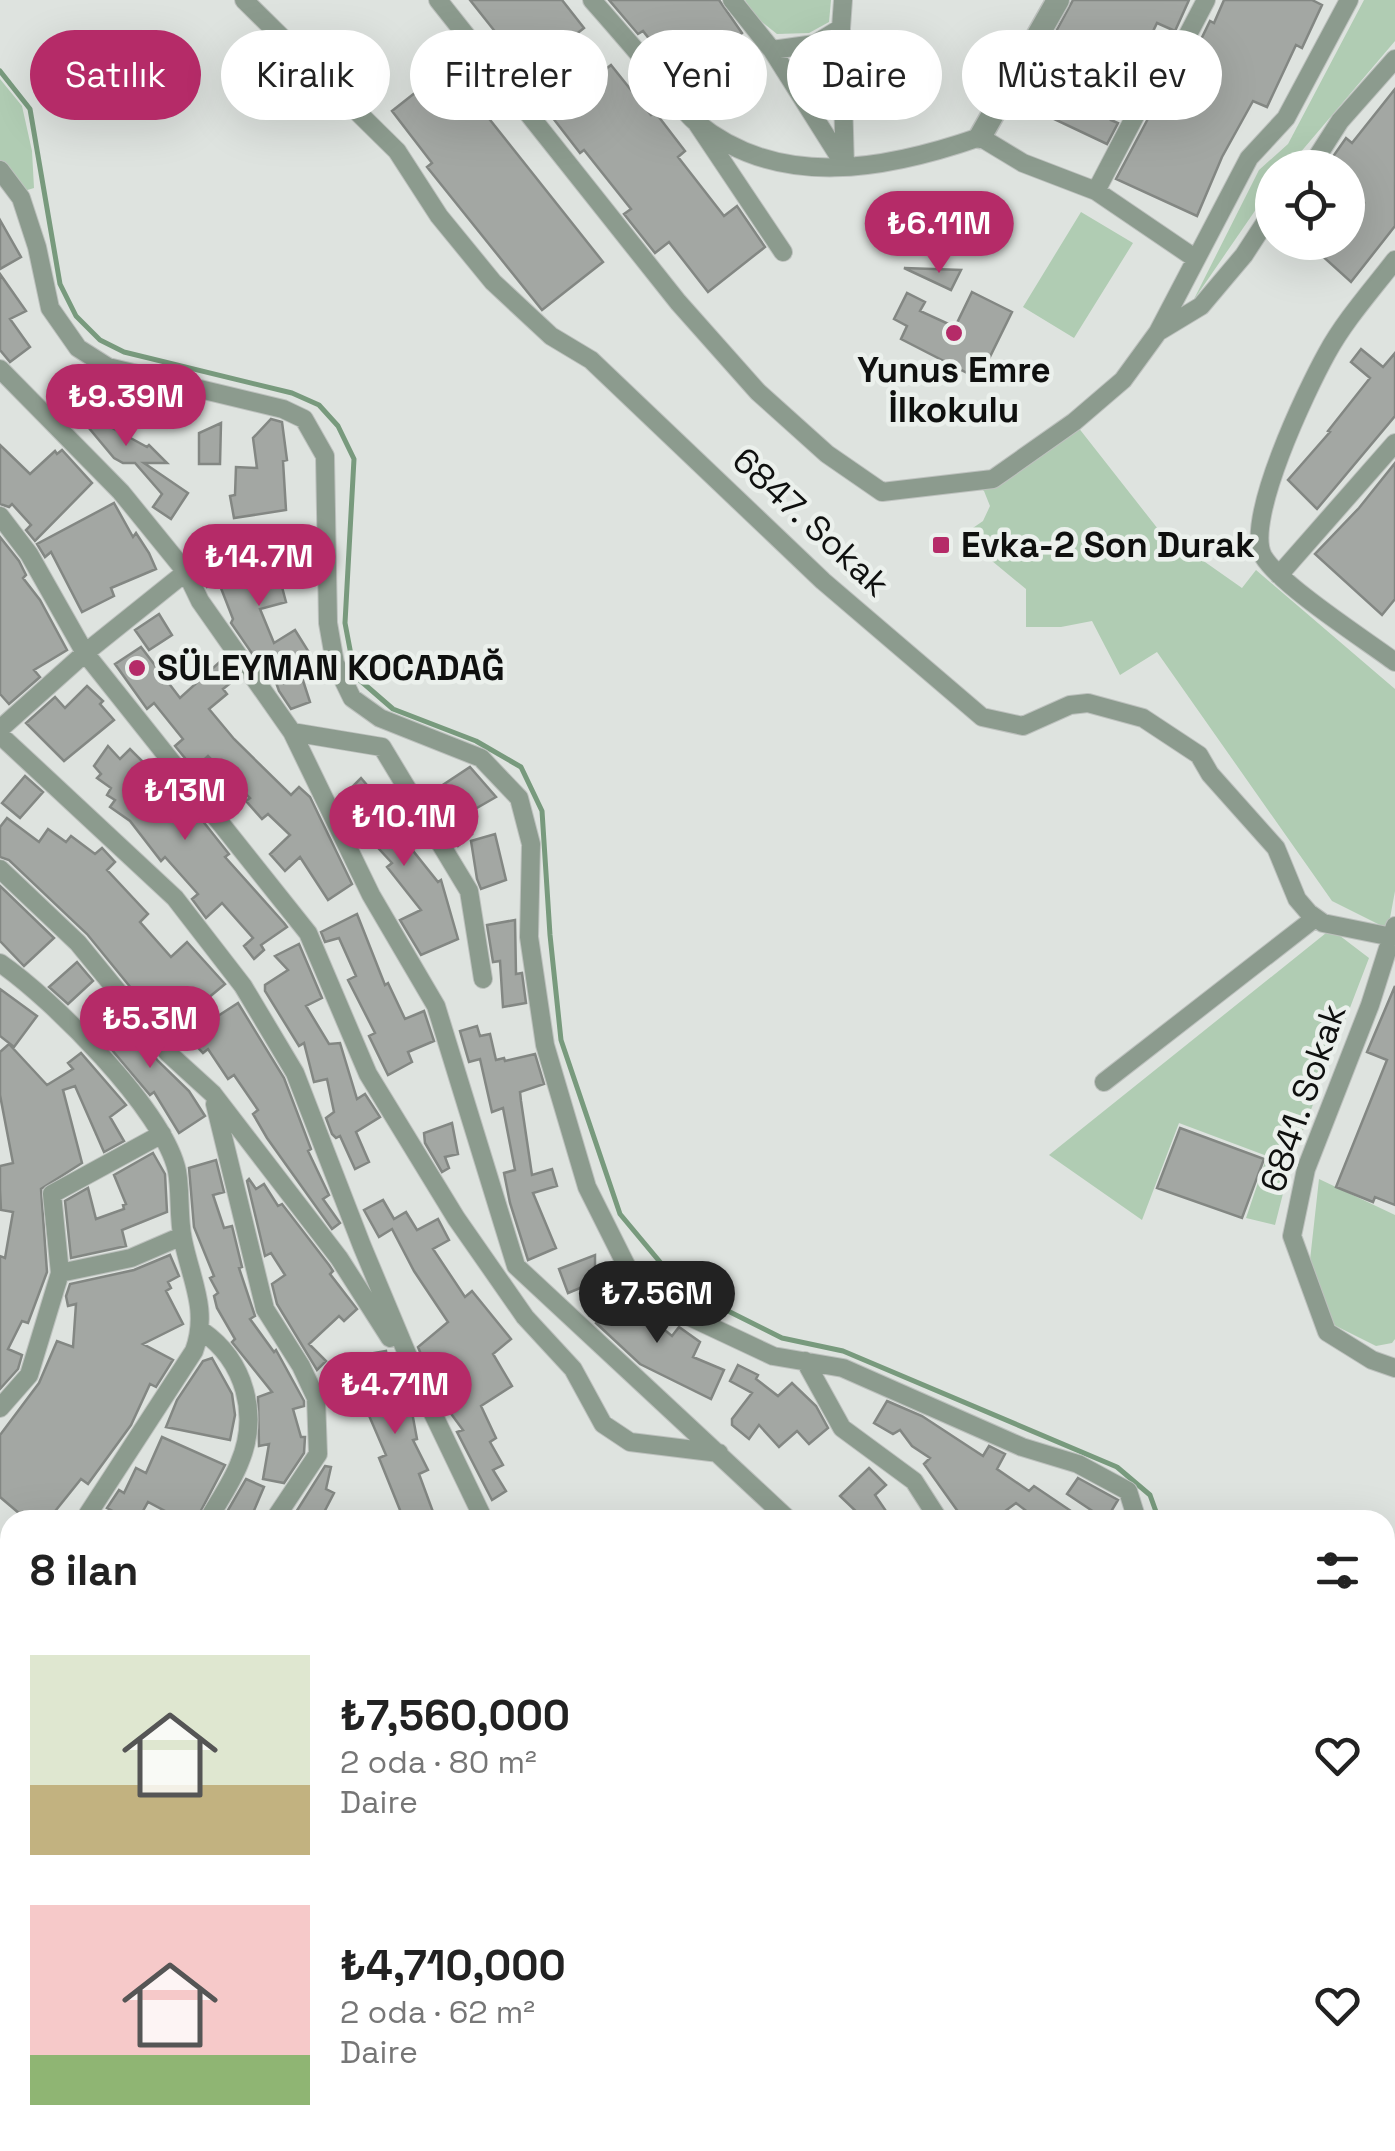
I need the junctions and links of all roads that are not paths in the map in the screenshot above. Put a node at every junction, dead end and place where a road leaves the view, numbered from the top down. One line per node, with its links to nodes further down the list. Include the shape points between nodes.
1 (244, 0): 33 (street, 6847. Sokak, via 397,151 492,282 551,336 590,360 823,581 982,717 1023,726 1088,704 1143,718 1199,755 1276,848 1298,899)
2 (438, 0): 22 (street, via 678,302 772,404 882,492 993,480 1123,380)
3 (592, 0): 12 (street)
4 (732, 0): 10 (street)
5 (843, 0): 9 (street)
6 (1058, 0): 13 (street)
7 (1206, 0): 17 (street, via 1171,67 1157,74)
8 (1349, 0): 20 (street, via 1286,118 1249,158)
9 (841, 28): 10 (street, via 816,44); 15 (street)
10 (772, 50): 15 (street)
11 (1395, 59): 14 (street)
12 (696, 122): 15 (street, via 781,165); 19 (street)
13 (980, 137): 15 (street, via 922,158); 17 (street, via 1023,163)
14 (1321, 150)
15 (845, 166)
16 (0, 170): 43 (street, via 21,198 50,308 78,348 108,367 304,419 325,456 328,623 335,663 352,698 380,718 481,758 519,798 531,844 529,937 545,1045 587,1187 632,1277 690,1317 773,1356)
17 (1096, 191): 20 (street)
18 (1255, 238): 22 (street, via 1200,306)
19 (783, 252)
20 (1196, 259): 22 (street)
21 (1395, 260): 27 (street, via 1326,354 1278,460 1262,507 1260,548)
22 (1158, 332)
23 (0, 369): 26 (street, via 120,492)
24 (1395, 443): 27 (street)
25 (0, 516): 28 (street)
26 (186, 572): 28 (street); 31 (street)
27 (1279, 575): 29 (street)
28 (85, 653): 30 (street); 47 (street, via 308,933 378,1090 456,1218 525,1316 573,1370 603,1424 630,1442)
29 (1395, 662)
30 (0, 732): 45 (street, via 175,898 242,986 296,1073)
31 (292, 732): 36 (street, via 382,747 469,891); 47 (street, via 371,895 436,1006 516,1266)
32 (0, 868): 38 (street, via 78,943 168,1053)
33 (1315, 918): 34 (street); 37 (street)
34 (1393, 931): 44 (street, 6841. Sokak, via 1306,1169 1292,1236 1326,1332)
35 (0, 963): 39 (street, via 31,984 138,1098)
36 (483, 978)
37 (1104, 1082)
38 (212, 1094): 45 (street, via 339,1258); 50 (street, via 265,1309 316,1398 318,1454)
39 (162, 1134): 40 (street, via 176,1170); 41 (street, via 52,1194)
40 (182, 1236): 41 (street, via 131,1258); 42 (street)
41 (60, 1274): 46 (street, via 29,1375)
42 (202, 1331): 48 (street); 49 (street, via 234,1362 247,1405 240,1463)
43 (804, 1362): 53 (street, via 842,1428 914,1481); 54 (street, via 842,1368 1022,1447 1078,1464 1128,1491)
44 (1395, 1368)
45 (426, 1398): 51 (street)
46 (0, 1408)
47 (719, 1454): 52 (street)
48 (96, 1510)
49 (214, 1510)
50 (281, 1510)
51 (479, 1510)
52 (778, 1510)
53 (933, 1510)
54 (1134, 1510)

